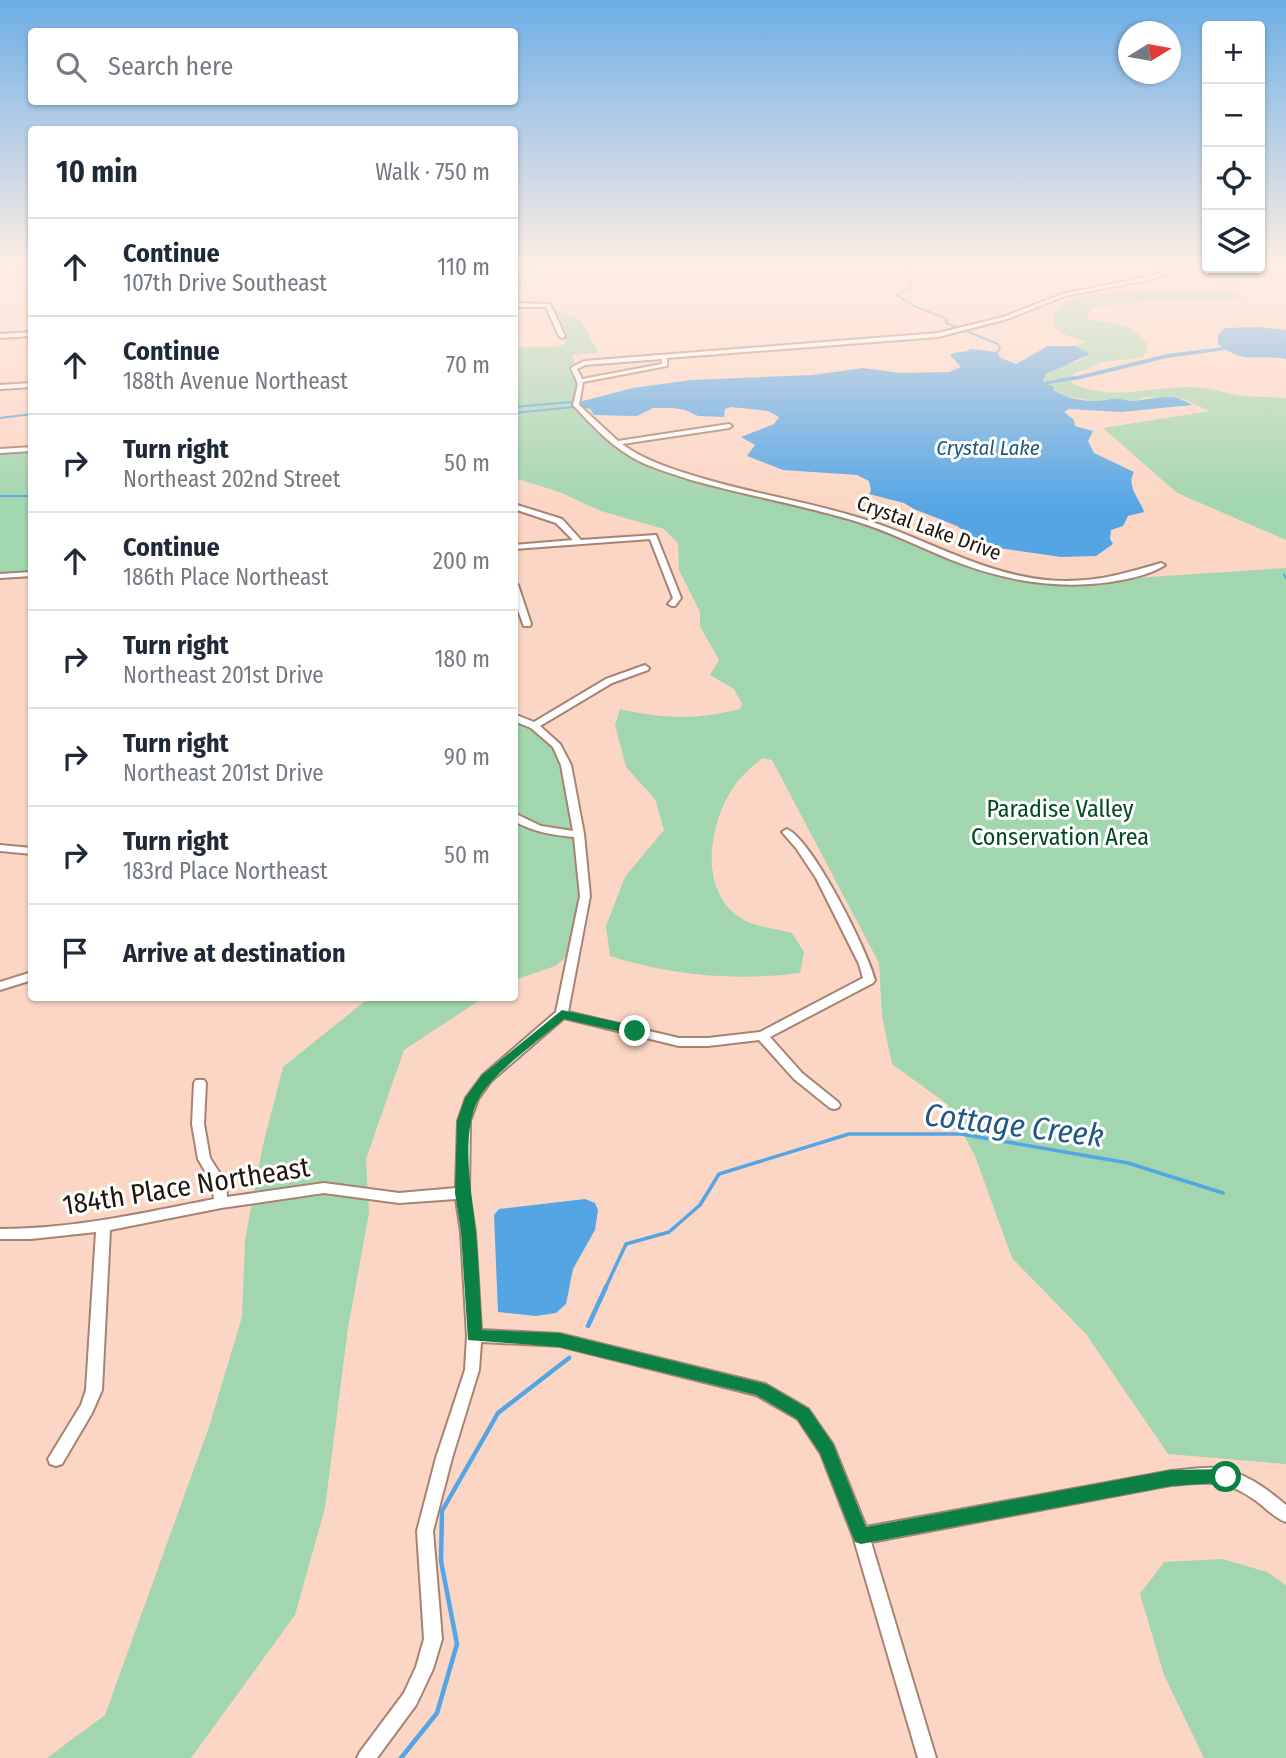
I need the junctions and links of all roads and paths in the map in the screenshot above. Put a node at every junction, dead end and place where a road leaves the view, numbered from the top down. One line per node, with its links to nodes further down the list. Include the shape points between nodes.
1 (833, 344): 2 (street)
2 (664, 357): 3 (street, via 666,363 661,366); 3 (street, via 580,364 575,368)
3 (581, 381): 7 (street, Crystal Lake Drive, via 577,406)
4 (28, 385): 5 (street)
5 (0, 387)
6 (729, 426): 7 (street)
7 (616, 441): 13 (street, Crystal Lake Drive, via 641,459 692,477 858,519 986,570 1029,580 1117,579)
8 (28, 449): 9 (street)
9 (0, 451)
10 (518, 507): 11 (street, via 559,521)
11 (578, 541): 12 (street); 17 (street, via 653,537 677,598)
12 (518, 547)
13 (1161, 565)
14 (28, 574): 15 (street)
15 (0, 576)
16 (518, 597): 18 (street)
17 (672, 604)
18 (527, 624)
19 (645, 668): 21 (street, via 609,681)
20 (518, 719): 21 (street)
21 (534, 726): 24 (street, via 557,747 566,765)
22 (518, 819): 24 (street, via 548,832)
23 (787, 832): 30 (street, via 803,848 865,964 869,980)
24 (579, 834): 29 (street, via 585,896)
25 (0, 849): 26 (street)
26 (28, 850)
27 (28, 977): 28 (street)
28 (0, 986)
29 (562, 1014): 30 (street, via 679,1042); 33 (street, via 487,1078 472,1098 464,1121)
30 (762, 1035): 32 (street, via 798,1076)
31 (200, 1083): 34 (street, via 198,1124 204,1159 219,1183)
32 (834, 1105)
33 (462, 1193): 34 (street, 184th Place Northeast, via 399,1198 324,1188); 37 (street)
34 (221, 1203): 35 (street, 184th Place Northeast)
35 (103, 1226): 36 (street, 184th Place Northeast); 38 (street, via 94,1390)
36 (0, 1234)
37 (474, 1336): 40 (street, via 559,1340 760,1389 803,1414 827,1450); 41 (street, via 472,1370 425,1531 433,1639 410,1699)
38 (56, 1459)
39 (1286, 1515): 40 (street, via 1241,1483 1207,1476 1171,1478)
40 (861, 1536): 42 (street)
41 (366, 1758)
42 (927, 1758)

